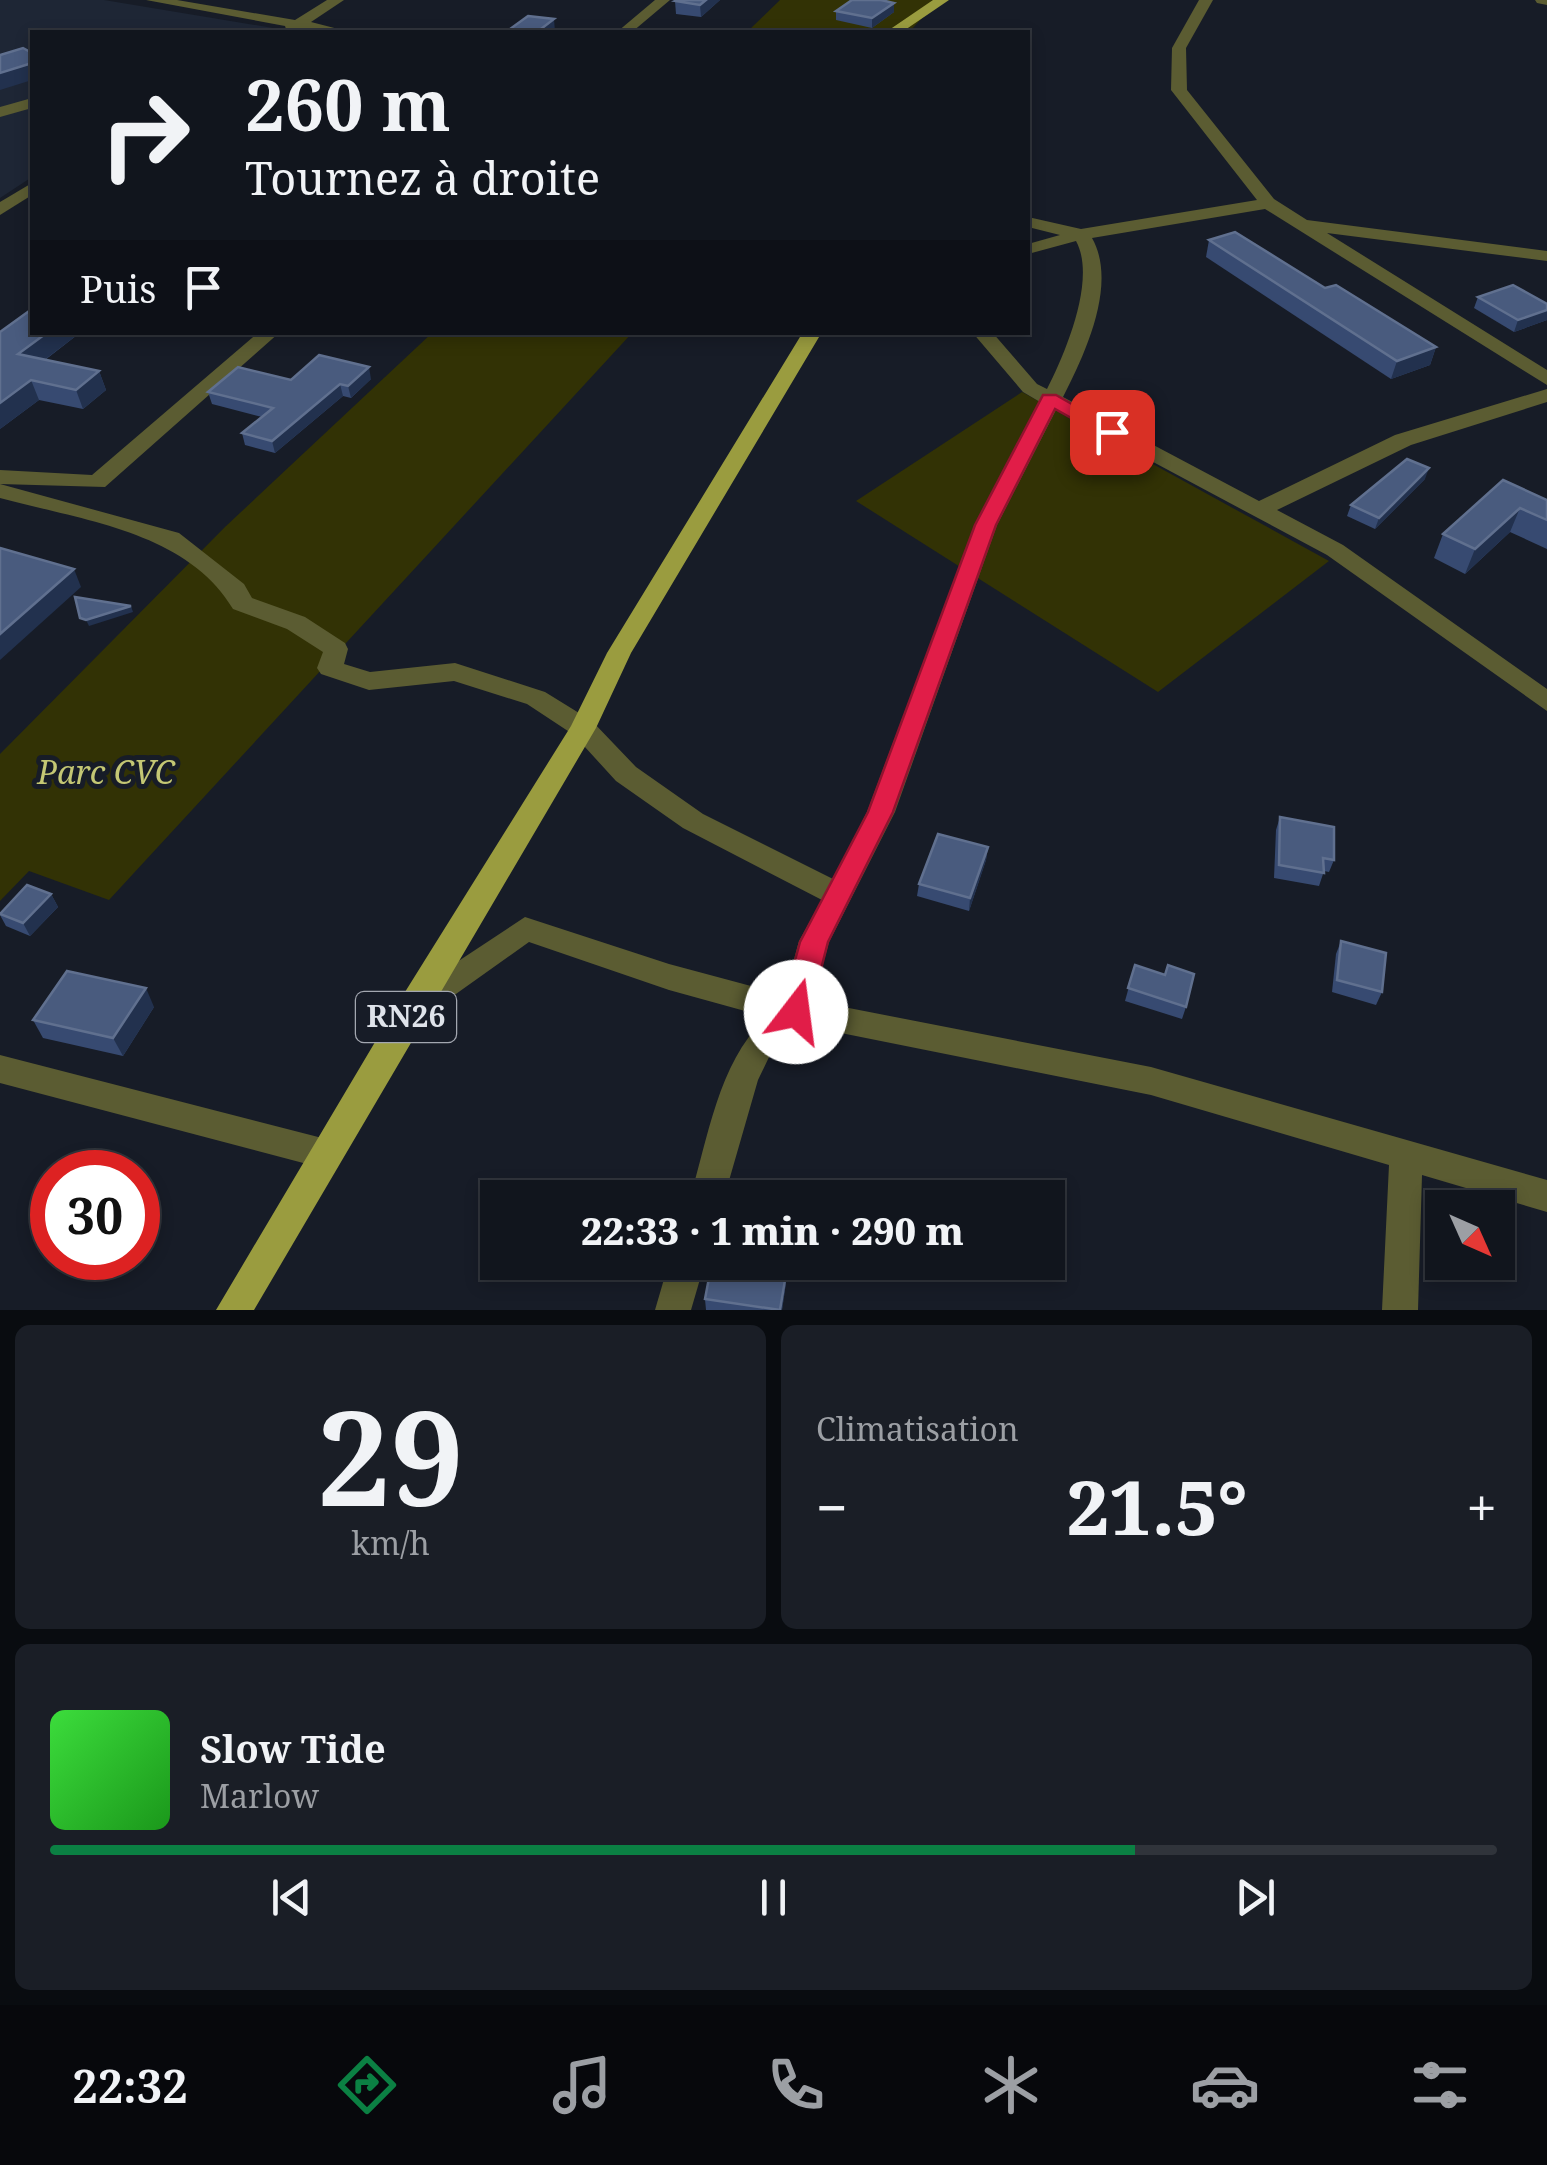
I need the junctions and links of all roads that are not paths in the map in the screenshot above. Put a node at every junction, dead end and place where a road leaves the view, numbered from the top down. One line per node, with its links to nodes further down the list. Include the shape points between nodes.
1 (153, 0): 6 (street)
2 (337, 0): 6 (street)
3 (663, 0): 7 (street)
4 (942, 0): 8 (main road)
5 (1206, 0): 12 (street, via 1178,48 1179,90)
6 (290, 29)
7 (626, 30)
8 (896, 30)
9 (30, 104): 10 (street)
10 (0, 112)
11 (30, 189): 13 (street)
12 (1268, 203): 15 (street); 16 (street)
13 (0, 210)
14 (1030, 222): 16 (street)
15 (1300, 224): 18 (street); 22 (street)
16 (1081, 234): 17 (street); 24 (street, via 1091,252 1089,296 1076,352)
17 (1030, 248)
18 (1547, 256)
19 (268, 335): 25 (street, via 97,482)
20 (810, 335): 29 (main road, RN26, via 619,652)
21 (983, 335): 24 (street, via 1030,388)
22 (1547, 379)
23 (1547, 395): 27 (street, via 1403,440)
24 (1050, 399): 27 (street); 30 (street, via 986,525 881,812)
25 (0, 477)
26 (0, 491): 29 (street, via 171,538 236,590 242,603 296,623 336,649 330,668 369,681 455,672 536,698)
27 (1258, 510): 28 (street, via 1335,550)
28 (1547, 702)
29 (584, 728): 30 (street, via 626,774 692,821); 31 (main road, RN26)
30 (839, 895): 32 (street, via 814,942)
31 (411, 1008): 32 (street, via 525,929); 34 (main road, RN26)
32 (796, 1012): 35 (street, via 1151,1081); 36 (street, via 760,1043)
33 (0, 1069): 34 (street)
34 (326, 1154): 39 (main road, RN26)
35 (1406, 1155): 37 (street); 41 (street)
36 (712, 1180)
37 (1547, 1196)
38 (682, 1280): 40 (street)
39 (234, 1310)
40 (673, 1310)
41 (1400, 1310)

